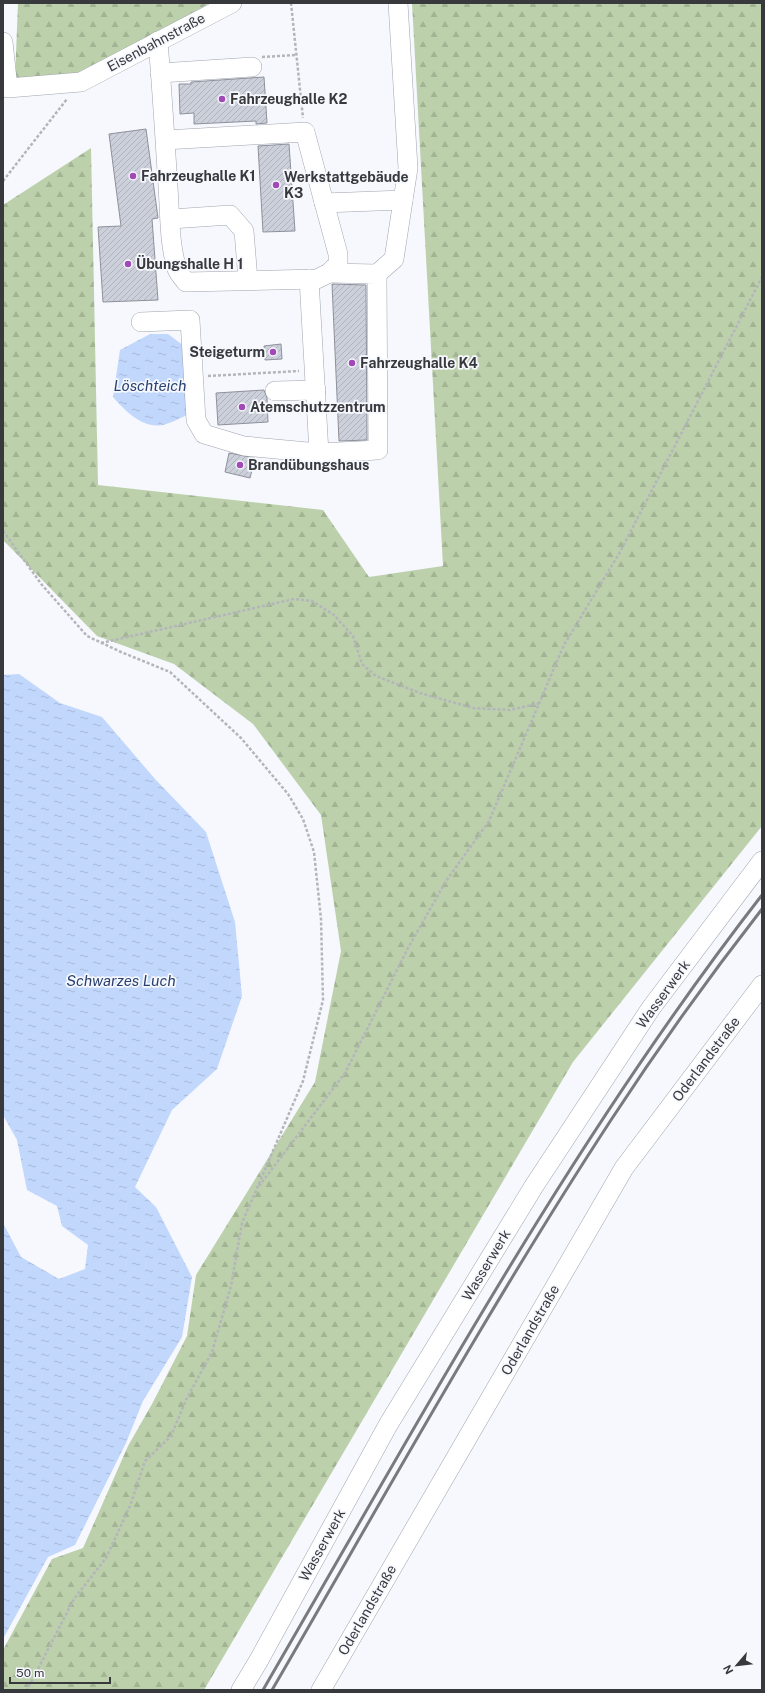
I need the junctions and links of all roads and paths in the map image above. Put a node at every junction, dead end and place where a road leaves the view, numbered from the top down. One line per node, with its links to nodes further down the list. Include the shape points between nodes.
1 (232, 3): 4 (street, Eisenbahnstraße)
2 (291, 3): 6 (path)
3 (398, 3): 13 (street, via 408,168)
4 (158, 41): 8 (street); 9 (street, Eisenbahnstraße)
5 (3, 42): 9 (street, via 8,88)
6 (296, 55): 7 (path, via 254,57); 10 (path)
7 (252, 67): 8 (street)
8 (160, 73): 11 (street)
9 (81, 82): 12 (path)
10 (305, 132): 11 (street); 14 (street)
11 (165, 140): 15 (street)
12 (3, 181)
13 (403, 200): 14 (street); 17 (street, via 394,259)
14 (324, 203): 16 (street, via 338,254 338,264)
15 (171, 219): 20 (street, via 173,252 178,271 186,282); 20 (street, via 230,215 244,232)
16 (329, 273): 17 (street); 19 (street, via 318,279)
17 (377, 274): 26 (street, via 378,450)
18 (762, 278): 29 (path, via 620,552 564,645)
19 (309, 279): 20 (street); 22 (street)
20 (248, 280)
21 (141, 322): 23 (street, via 190,320)
22 (315, 370): 23 (path); 24 (street)
23 (193, 377): 26 (street, via 196,420 204,434 244,446)
24 (316, 390): 25 (street); 26 (street)
25 (275, 391)
26 (319, 454)
27 (3, 531): 28 (path, via 47,591 87,636)
28 (101, 643): 29 (path, via 294,599 312,600 334,615 353,636 362,664 376,676 420,693 473,708 510,710); 32 (path, via 170,672 241,738 288,794 303,819 314,852 321,919 323,1000 303,1081)
29 (541, 703): 32 (path, via 489,821 446,881 408,948 344,1073)
30 (762, 861): 34 (street, Wasserwerk, via 651,1008 534,1186 388,1424 259,1660)
31 (762, 985): 35 (street, Oderlandstraße, via 624,1168)
32 (256, 1191): 33 (path, via 242,1223 231,1286 212,1352 186,1400 171,1436 145,1461 130,1506 106,1558 74,1599)
33 (27, 1690)
34 (240, 1690)
35 (321, 1690)

